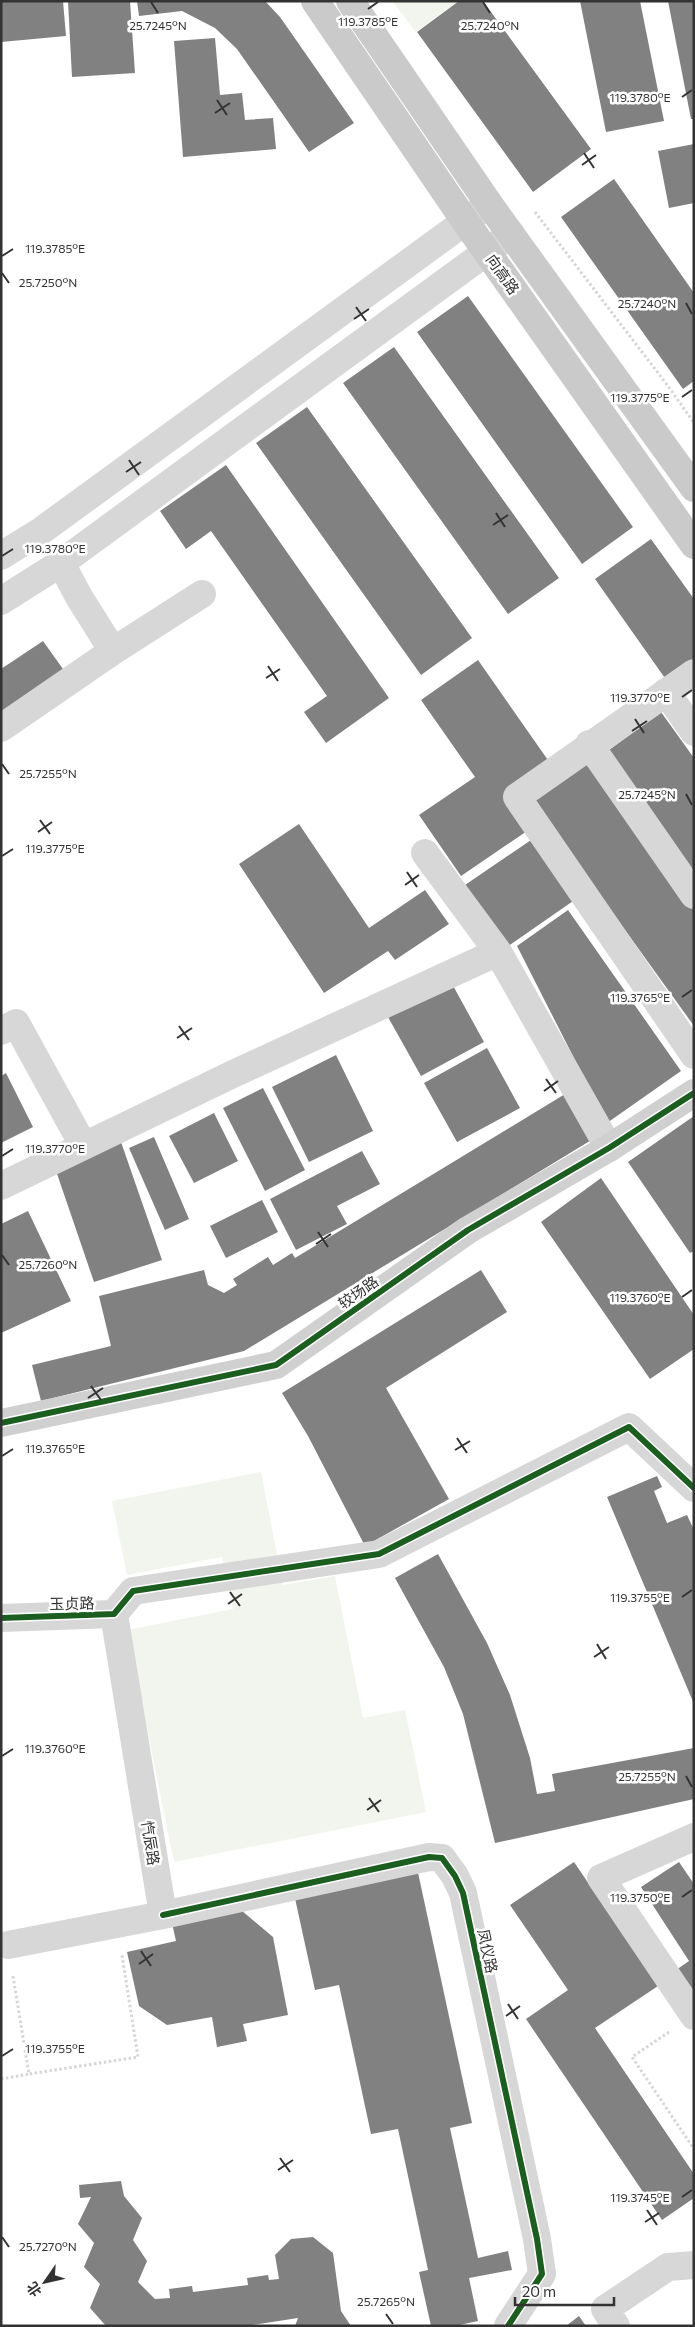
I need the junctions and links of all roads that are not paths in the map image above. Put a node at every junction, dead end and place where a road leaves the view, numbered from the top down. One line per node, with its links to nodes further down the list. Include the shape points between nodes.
1 (315, 1): 6 (main road, 向高路)
2 (350, 1): 4 (main road, 向高路)
3 (370, 1): 4 (main road, 向高路)
4 (389, 62): 5 (main road, 向高路)
5 (489, 204): 6 (street); 7 (main road, 向高路)
6 (465, 221): 8 (main road, 向高路); 11 (street, via 41,531)
7 (511, 234): 8 (street); 9 (main road, 向高路)
8 (487, 252): 10 (main road, 向高路); 12 (street)
9 (694, 488)
10 (694, 544)
11 (1, 556)
12 (62, 563): 14 (street); 15 (street)
13 (202, 594): 15 (street)
14 (1, 601)
15 (113, 651): 18 (street)
16 (694, 672): 17 (street)
17 (666, 692): 19 (street); 20 (street)
18 (1, 728)
19 (694, 732)
20 (590, 744): 22 (street); 25 (street, via 517,798)
21 (425, 853): 23 (street)
22 (694, 895)
23 (498, 952): 27 (street); 28 (street)
24 (1, 1031): 27 (street, via 16,1023)
25 (694, 1055)
26 (694, 1093): 28 (street, 较场路)
27 (83, 1145): 29 (street)
28 (609, 1148): 30 (street, 较场路, via 468,1230 276,1365)
29 (1, 1186)
30 (1, 1423)
31 (694, 1488): 32 (street, 玉贞路, via 629,1427 379,1554 133,1592)
32 (114, 1614): 33 (street, 玉贞路); 35 (street, 忾辰路)
33 (1, 1618)
34 (694, 1837): 37 (street, via 601,1878)
35 (163, 1915): 36 (street); 39 (street, 凤仪路, via 429,1857 442,1858 456,1876 463,1893 542,2274)
36 (8, 1945)
37 (694, 2016)
38 (694, 2265): 40 (street, via 668,2267 605,2310)
39 (508, 2326)
40 (616, 2326)

